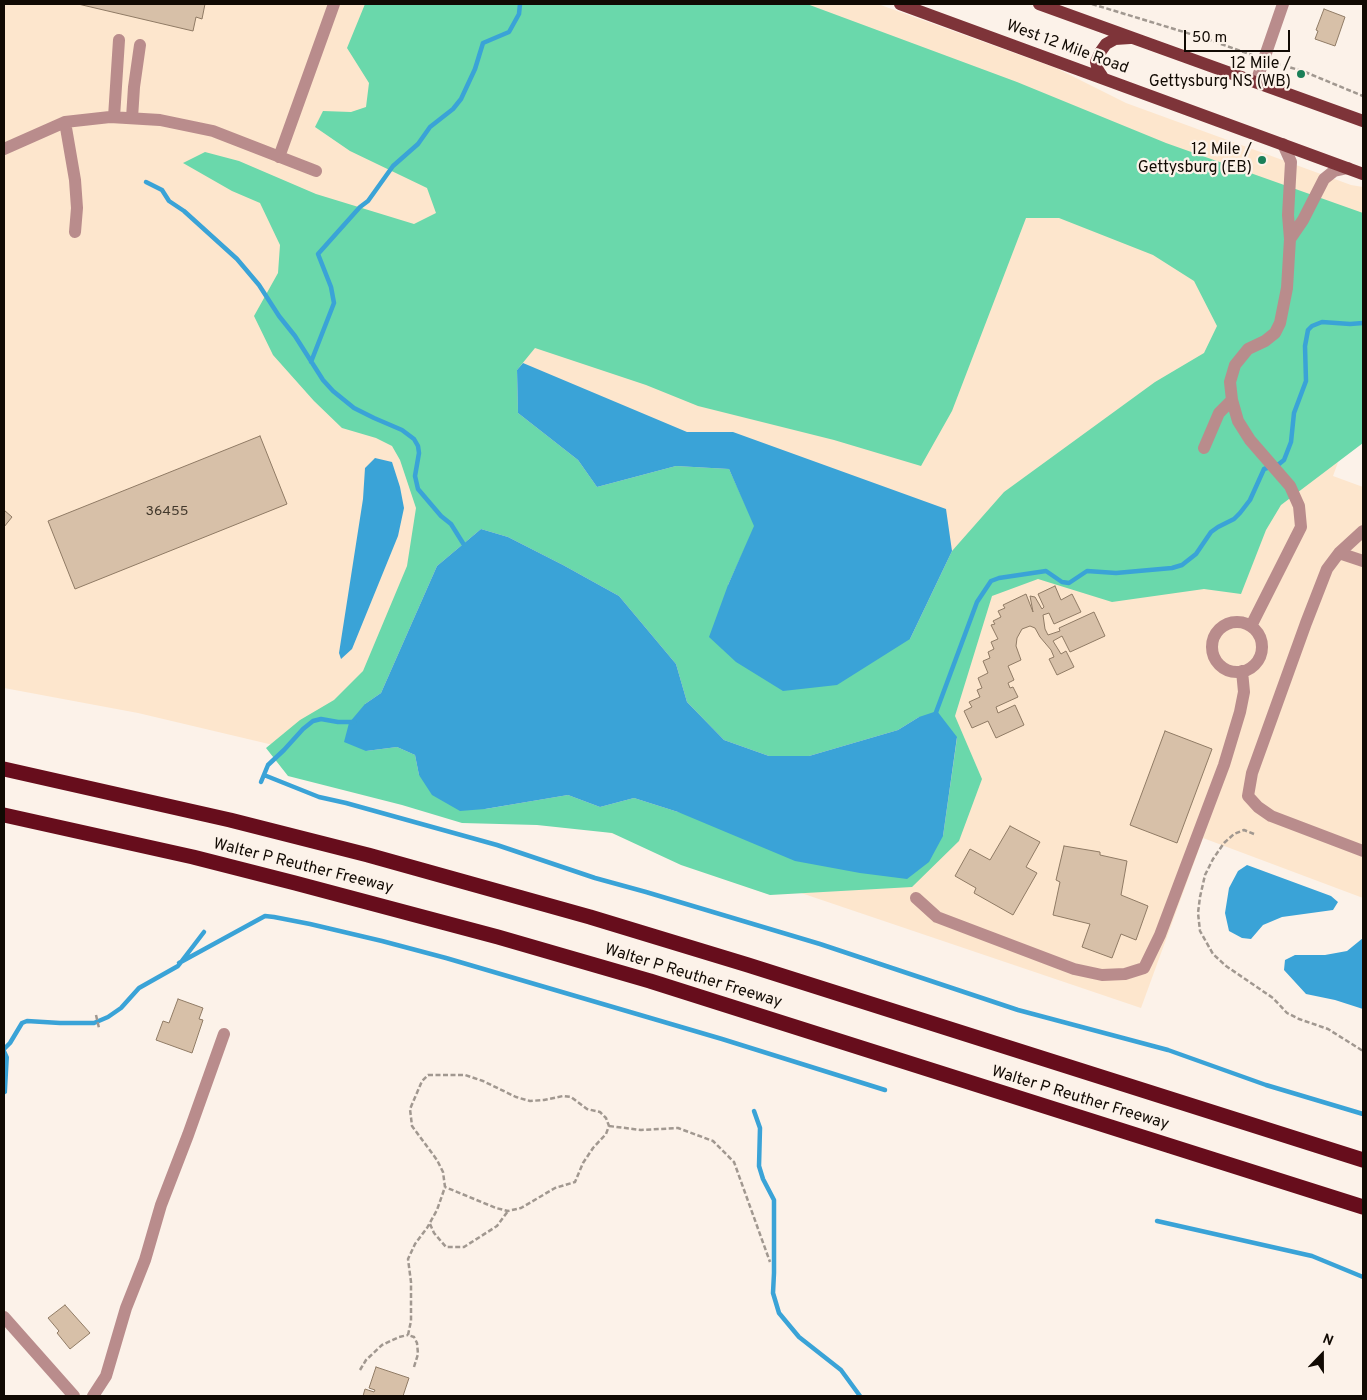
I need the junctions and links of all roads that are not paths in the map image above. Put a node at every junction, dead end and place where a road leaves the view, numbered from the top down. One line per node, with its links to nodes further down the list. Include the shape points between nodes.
1 (334, 4): 16 (street)
2 (900, 4): 8 (main road, West 12 Mile Road)
3 (1039, 4): 5 (main road, West 12 Mile Road)
4 (1283, 4): 9 (street)
5 (1132, 38): 8 (main road, via 1115,39 1101,51 1096,62); 9 (main road, West 12 Mile Road)
6 (119, 40): 10 (street)
7 (140, 45): 11 (street)
8 (1104, 79): 14 (main road, West 12 Mile Road)
9 (1256, 82): 12 (main road, West 12 Mile Road)
10 (114, 117): 11 (street); 13 (street)
11 (132, 118): 16 (street, via 213,131)
12 (1363, 121)
13 (65, 122): 15 (street); 20 (street, via 75,180)
14 (1283, 144): 17 (main road, West 12 Mile Road); 21 (street, via 1291,162)
15 (4, 149)
16 (279, 156): 18 (street)
17 (1348, 168): 19 (main road, West 12 Mile Road); 21 (street, via 1334,171 1324,179)
18 (316, 171)
19 (1363, 174)
20 (75, 232)
21 (1290, 239): 22 (street, via 1287,288 1280,322 1275,333 1248,349 1235,365 1230,382)
22 (1232, 400): 23 (street, via 1219,413); 27 (street, via 1238,421 1250,440 1290,486 1299,506 1300,527)
23 (1204, 448)
24 (1363, 531): 25 (street)
25 (1340, 553): 26 (street); 31 (street, via 1328,569 1306,624 1252,773 1248,796 1271,816)
26 (1363, 562)
27 (1252, 626): 28 (street, via 1260,638 1261,655 1250,668); 28 (street, via 1241,622 1225,625 1214,636 1212,644 1215,659 1220,665 1234,672)
28 (1242, 671): 32 (street, via 1244,692 1224,765 1160,935 1144,968 1125,974 1102,975 1074,969 937,917)
29 (4, 769): 34 (highway, Walter P Reuther Freeway, via 230,820 590,917)
30 (4, 815): 35 (highway, Walter P Reuther Freeway, via 193,857 498,937)
31 (1363, 851)
32 (916, 898)
33 (224, 1034): 38 (street, via 161,1205 106,1376)
34 (1363, 1160)
35 (1363, 1207)
36 (4, 1317): 37 (street)
37 (74, 1396)
38 (93, 1396)

